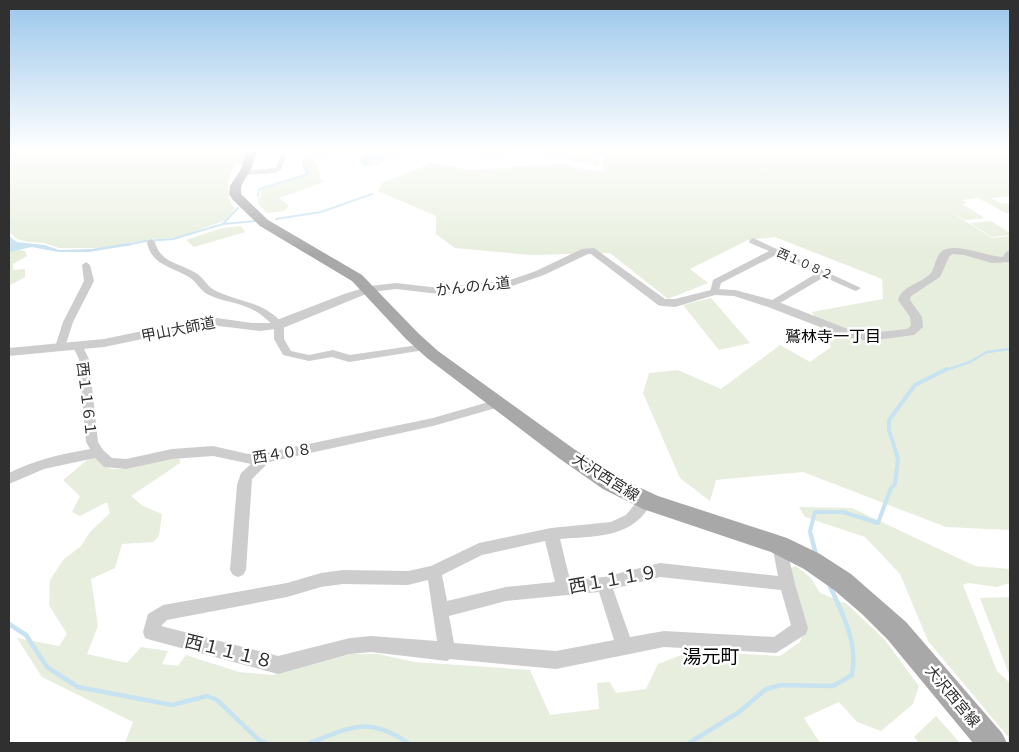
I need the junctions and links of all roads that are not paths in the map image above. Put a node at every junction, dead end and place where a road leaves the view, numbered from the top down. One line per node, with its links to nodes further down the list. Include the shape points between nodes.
1 (236, 184): 9 (main road, 大沢西宮線, via 237,198 264,223 330,260)
2 (753, 241): 4 (street, 西１０８２)
3 (151, 242): 12 (street, via 155,255 174,268 193,275 204,288 251,305)
4 (776, 251): 7 (street, 西１０８２); 10 (street, via 716,282)
5 (1010, 254): 11 (street, かんのん道, via 1007,260 992,260 965,252 950,251 944,255 936,275 906,294 904,300 916,317 916,327 910,332 870,337 850,334)
6 (86, 265): 14 (street, via 89,281 68,322)
7 (824, 273): 8 (street, 西１０８２); 11 (street)
8 (856, 288)
9 (370, 289): 10 (street, かんのん道, via 396,286 439,291 512,283 586,251 594,251 662,302 675,303); 12 (street, 甲山大師道); 15 (main road, 大沢西宮線)
10 (715, 292): 11 (street, かんのん道, via 735,292)
11 (772, 304)
12 (279, 325): 13 (street, 甲山大師道, via 255,328 210,321); 15 (street, via 280,339 287,353 303,358 334,353 349,359)
13 (77, 345): 14 (street, 甲山大師道); 18 (street, 西１１６１, via 84,359 92,442)
14 (60, 347): 16 (street, 甲山大師道)
15 (426, 348): 17 (main road, 大沢西宮線)
16 (9, 352)
17 (499, 403): 19 (street, 西４０８, via 433,422); 21 (main road, 大沢西宮線, via 610,482)
18 (98, 453): 19 (street, 西４０８, via 109,463 126,464 172,454 213,451 248,459); 20 (street, via 34,467)
19 (265, 458): 24 (street, via 246,477 244,485)
20 (9, 479)
21 (645, 502): 22 (street, 西１１１８, via 631,519 613,528); 23 (main road, 大沢西宮線)
22 (551, 534): 25 (street, 西１１１８, via 479,549); 28 (street)
23 (779, 545): 27 (street, 西１１１８); 32 (main road, 大沢西宮線, via 839,579 899,631)
24 (238, 570)
25 (434, 572): 29 (street); 31 (street, 西１１１８, via 408,578 321,580 287,590 163,613 154,620 151,632 278,665 350,646 370,644)
26 (604, 584): 27 (street, 西１１１９, via 660,570); 28 (street, 西１１１９); 30 (street)
27 (787, 584): 30 (street, 西１１１８, via 800,628 776,645 664,639)
28 (564, 588): 29 (street, 西１１１９, via 506,594)
29 (441, 610): 31 (street)
30 (624, 646): 31 (street, 西１１１８, via 556,660)
31 (447, 652)
32 (992, 743)

